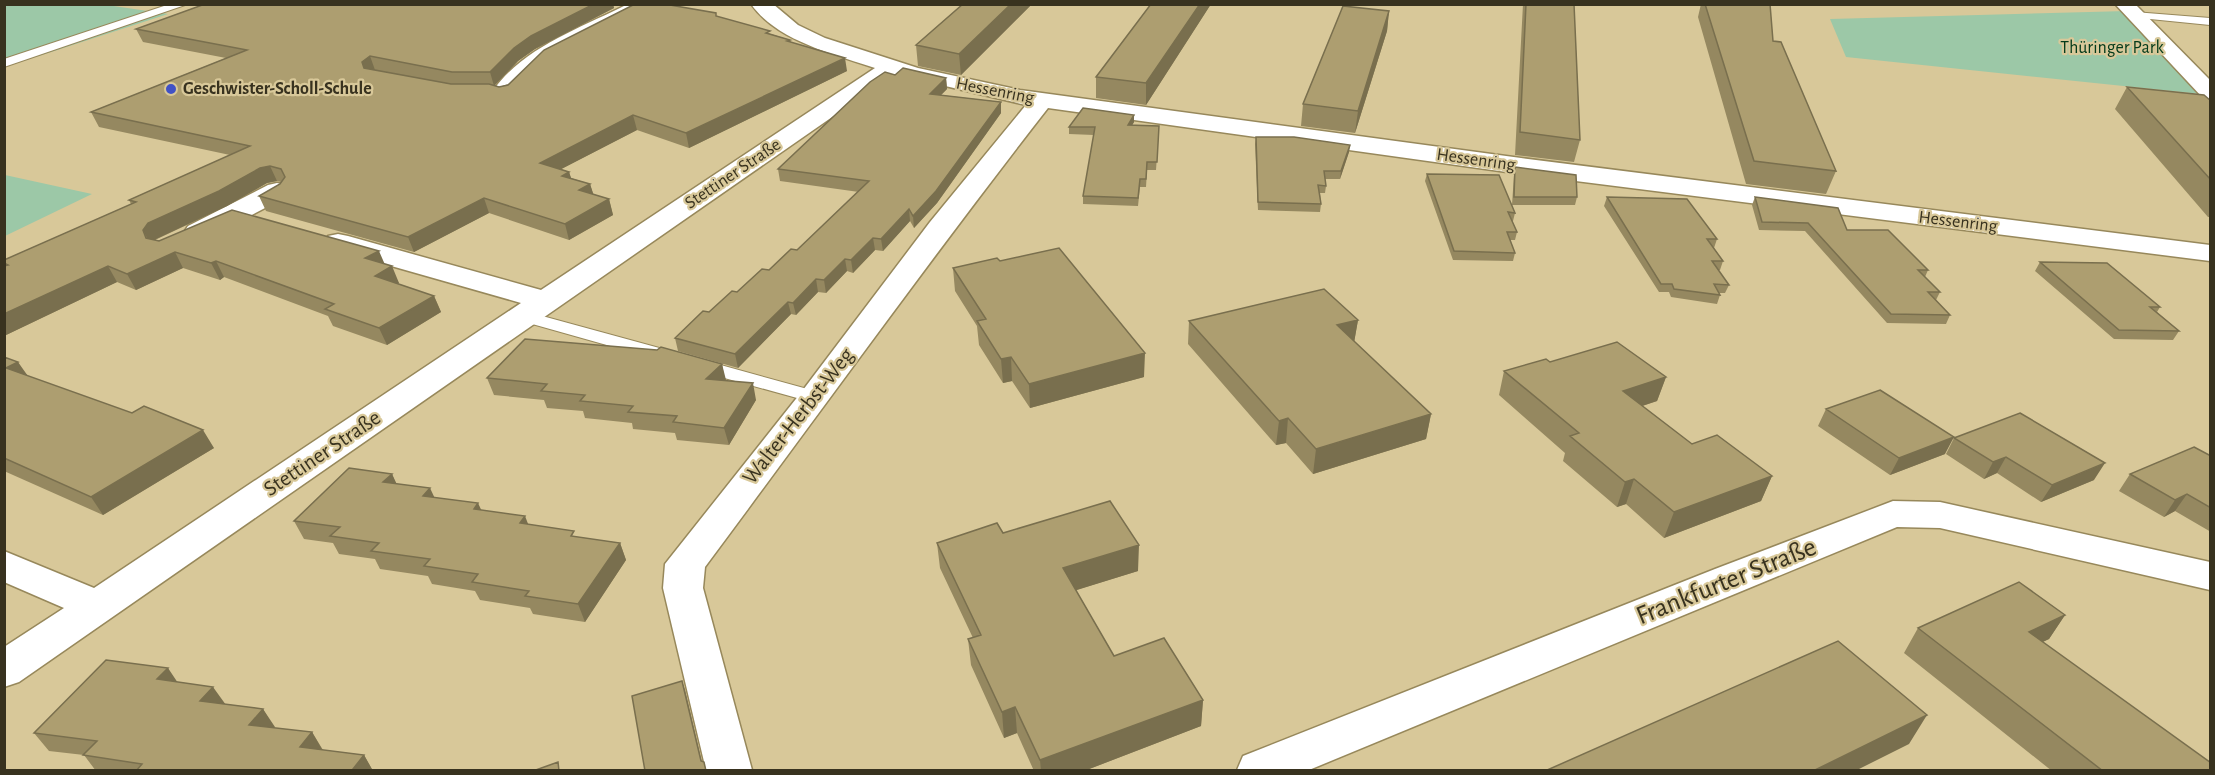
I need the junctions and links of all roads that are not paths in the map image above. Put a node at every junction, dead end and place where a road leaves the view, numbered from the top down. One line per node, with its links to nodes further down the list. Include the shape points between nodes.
1 (183, 4): 6 (lane)
2 (644, 4): 8 (street, via 540,57)
3 (760, 4): 7 (street, Hessenring, via 798,33)
4 (2129, 10): 5 (lane); 9 (street)
5 (2211, 22)
6 (4, 63)
7 (890, 67): 10 (street, Hessenring); 17 (street, Stettiner Straße)
8 (497, 92)
9 (2211, 92)
10 (1041, 101): 16 (street, Hessenring, via 1499,164); 18 (street, Walter-Herbst-Weg, via 940,228)
11 (277, 191): 12 (street)
12 (237, 214): 13 (street); 15 (street)
13 (271, 223)
14 (317, 236): 17 (street)
15 (177, 242)
16 (2211, 254)
17 (536, 309): 18 (lane); 21 (street, Stettiner Straße)
18 (815, 397): 23 (street, Walter-Herbst-Weg, via 690,556 683,573 683,588)
19 (4, 565): 21 (street)
20 (2211, 576): 24 (street, Frankfurter Straße, via 1940,515 1893,514)
21 (97, 606): 22 (street, Stettiner Straße)
22 (4, 669)
23 (729, 771)
24 (1260, 771)

